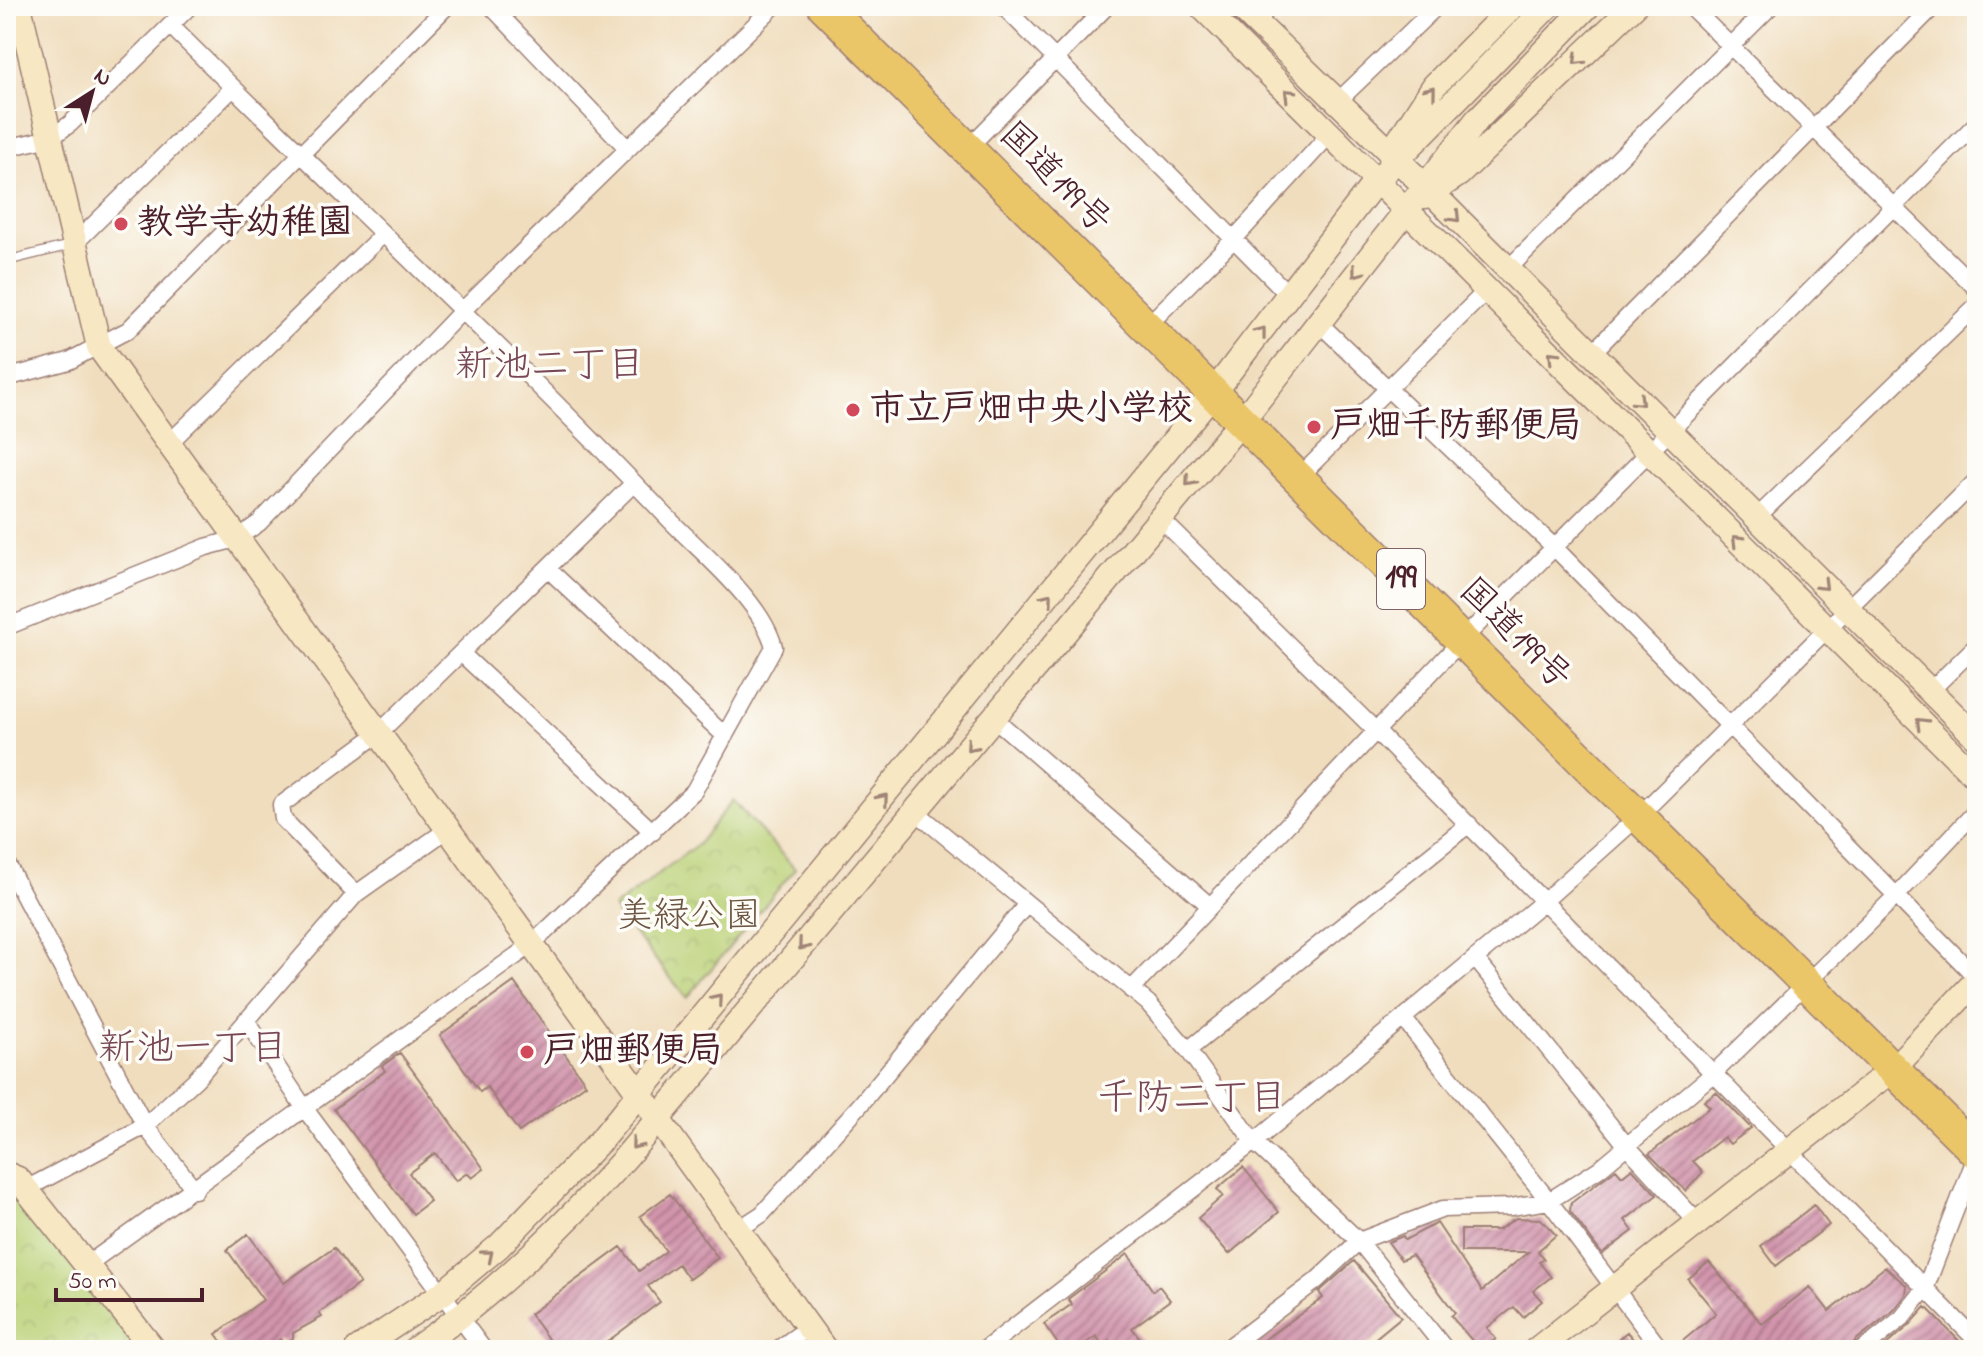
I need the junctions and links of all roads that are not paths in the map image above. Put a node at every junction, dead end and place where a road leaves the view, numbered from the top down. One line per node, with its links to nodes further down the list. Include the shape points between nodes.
1 (19, 6): 27 (street)
2 (190, 6): 19 (street)
3 (447, 6): 31 (street)
4 (491, 6): 29 (street)
5 (774, 6): 29 (street)
6 (824, 6): 30 (highway, 国道199号 / 199)
7 (1003, 6): 21 (street)
8 (1107, 6): 21 (street)
9 (1201, 6): 26 (street, one-way to 9)
10 (1437, 6): 23 (street)
11 (1513, 6): 32 (street, one-way to 11, via 1434,86)
12 (1548, 6): 32 (street)
13 (1588, 6): 34 (street, via 1477,120)
14 (1634, 6): 34 (street, one-way to 34, via 1459,174)
15 (1690, 6): 20 (street)
16 (1771, 6): 20 (street)
17 (1934, 6): 25 (street)
18 (1255, 11): 23 (street)
19 (171, 26): 22 (street); 27 (street)
20 (1732, 47): 25 (street); 41 (street)
21 (1055, 58): 30 (street); 38 (street)
22 (233, 88): 31 (street); 39 (street)
23 (1337, 102): 32 (street)
24 (1977, 123): 35 (street)
25 (1814, 127): 35 (street); 50 (street)
26 (1330, 134): 33 (street); 38 (street)
27 (50, 138): 28 (street); 39 (street)
28 (6, 148)
29 (628, 149): 46 (street)
30 (967, 149): 48 (highway, 国道199号 / 199)
31 (301, 156): 37 (street); 49 (street, via 128,330)
32 (1394, 156): 33 (street); 34 (street)
33 (1376, 181): 36 (street); 44 (street)
34 (1428, 189): 36 (street); 41 (street, one-way to 41)
35 (1893, 206): 42 (street); 55 (street)
36 (1405, 210): 43 (street); 47 (street, one-way to 47)
37 (382, 235): 46 (street); 56 (street)
38 (1234, 239): 44 (street); 48 (street)
39 (74, 244): 40 (lane); 49 (street)
40 (6, 261)
41 (1507, 270): 50 (street)
42 (1977, 289)
43 (1487, 290): 52 (street); 57 (street, one-way to 43)
44 (1289, 295): 53 (street, one-way to 44)
45 (1977, 305): 62 (street)
46 (461, 312): 60 (street); 63 (street, via 259,523)
47 (1319, 323): 52 (street); 54 (street)
48 (1146, 327): 53 (highway, 国道199号 / 199)
49 (99, 347): 51 (street); 56 (street)
50 (1591, 354): 55 (street, one-way to 55)
51 (6, 378)
52 (1388, 390): 58 (street); 64 (street)
53 (1213, 393): 54 (highway, 国道199号 / 199); 102 (street, one-way to 53)
54 (1241, 422): 58 (highway, 国道199号 / 199); 61 (street, one-way to 61)
55 (1670, 431): 57 (street); 62 (street)
56 (167, 445): 63 (street)
57 (1649, 452): 64 (street); 68 (street, one-way to 57)
58 (1298, 478): 69 (highway, 国道199号 / 199)
59 (1977, 480): 66 (street)
60 (634, 483): 65 (street); 77 (street, via 769,628 774,647)
61 (1158, 516): 73 (street); 75 (street)
62 (1756, 518): 66 (street, one-way to 66)
63 (236, 539): 67 (street); 76 (street)
64 (1554, 547): 69 (street); 74 (street)
65 (548, 569): 71 (street); 77 (street)
66 (1847, 608): 68 (street); 72 (street)
67 (6, 627)
68 (1825, 628): 74 (street); 79 (street, one-way to 68)
69 (1462, 640): 75 (street); 82 (highway, 国道199号 / 199)
70 (1977, 645): 72 (street)
71 (462, 654): 76 (street); 85 (street)
72 (1930, 691): 78 (street)
73 (995, 719): 81 (street, one-way to 81); 91 (street)
74 (1732, 726): 82 (street); 88 (street)
75 (1376, 731): 83 (street); 91 (street)
76 (379, 733): 84 (street); 87 (street, via 281,805 283,819)
77 (725, 736): 85 (street, via 694,791)
78 (1977, 738)
79 (1977, 778)
80 (1977, 810): 88 (street)
81 (915, 811): 90 (street); 104 (street, one-way to 104)
82 (1639, 816): 89 (street); 95 (highway, 国道199号 / 199)
83 (1469, 824): 89 (street); 99 (street)
84 (448, 829): 87 (street); 92 (street)
85 (653, 832): 92 (street)
86 (7, 868): 105 (street)
87 (356, 894): 98 (street)
88 (1897, 895): 94 (street); 95 (street)
89 (1544, 901): 93 (street); 101 (street)
90 (1027, 904): 96 (street); 115 (street, via 860,1105 762,1214)
91 (1210, 906): 96 (street)
92 (531, 945): 102 (street); 103 (street)
93 (1475, 958): 97 (street); 107 (street)
94 (1977, 979): 100 (street)
95 (1805, 983): 100 (highway, 国道199号 / 199); 101 (street)
96 (1131, 990): 99 (street)
97 (1403, 1018): 106 (street); 113 (street)
98 (246, 1020): 103 (street); 105 (street, via 197,1078)
99 (1188, 1050): 106 (street)
100 (1893, 1069): 108 (street); 109 (highway, 国道199号 / 199)
101 (1714, 1073): 107 (street); 108 (street)
102 (640, 1093): 104 (street); 120 (street, one-way to 102, via 558,1188)
103 (305, 1109): 112 (street); 120 (street)
104 (658, 1118): 115 (street); 121 (street, one-way to 121, via 580,1208)
105 (145, 1126): 111 (street); 112 (street)
106 (1254, 1142): 116 (street); 130 (street)
107 (1627, 1146): 113 (street); 114 (street)
108 (1790, 1151): 114 (street); 119 (street)
109 (1977, 1154): 119 (street)
110 (6, 1174): 111 (street)
111 (26, 1189): 117 (street)
112 (195, 1190): 117 (street)
113 (1549, 1201): 116 (street, via 1443,1209); 118 (street)
114 (1698, 1223): 118 (street)
115 (739, 1229): 122 (street)
116 (1359, 1241): 131 (street); 132 (street)
117 (88, 1264): 124 (street)
118 (1613, 1289): 133 (street); 134 (street)
119 (1925, 1289): 123 (street); 135 (street, via 1902,1318)
120 (443, 1293): 121 (street); 125 (street)
121 (461, 1317): 126 (street); 127 (street)
122 (809, 1327): 128 (street); 129 (street)
123 (1977, 1341)
124 (154, 1350)
125 (357, 1350)
126 (414, 1350)
127 (484, 1350)
128 (777, 1350)
129 (825, 1350)
130 (984, 1350)
131 (1225, 1350)
132 (1446, 1350)
133 (1536, 1350)
134 (1661, 1350)
135 (1862, 1350)

